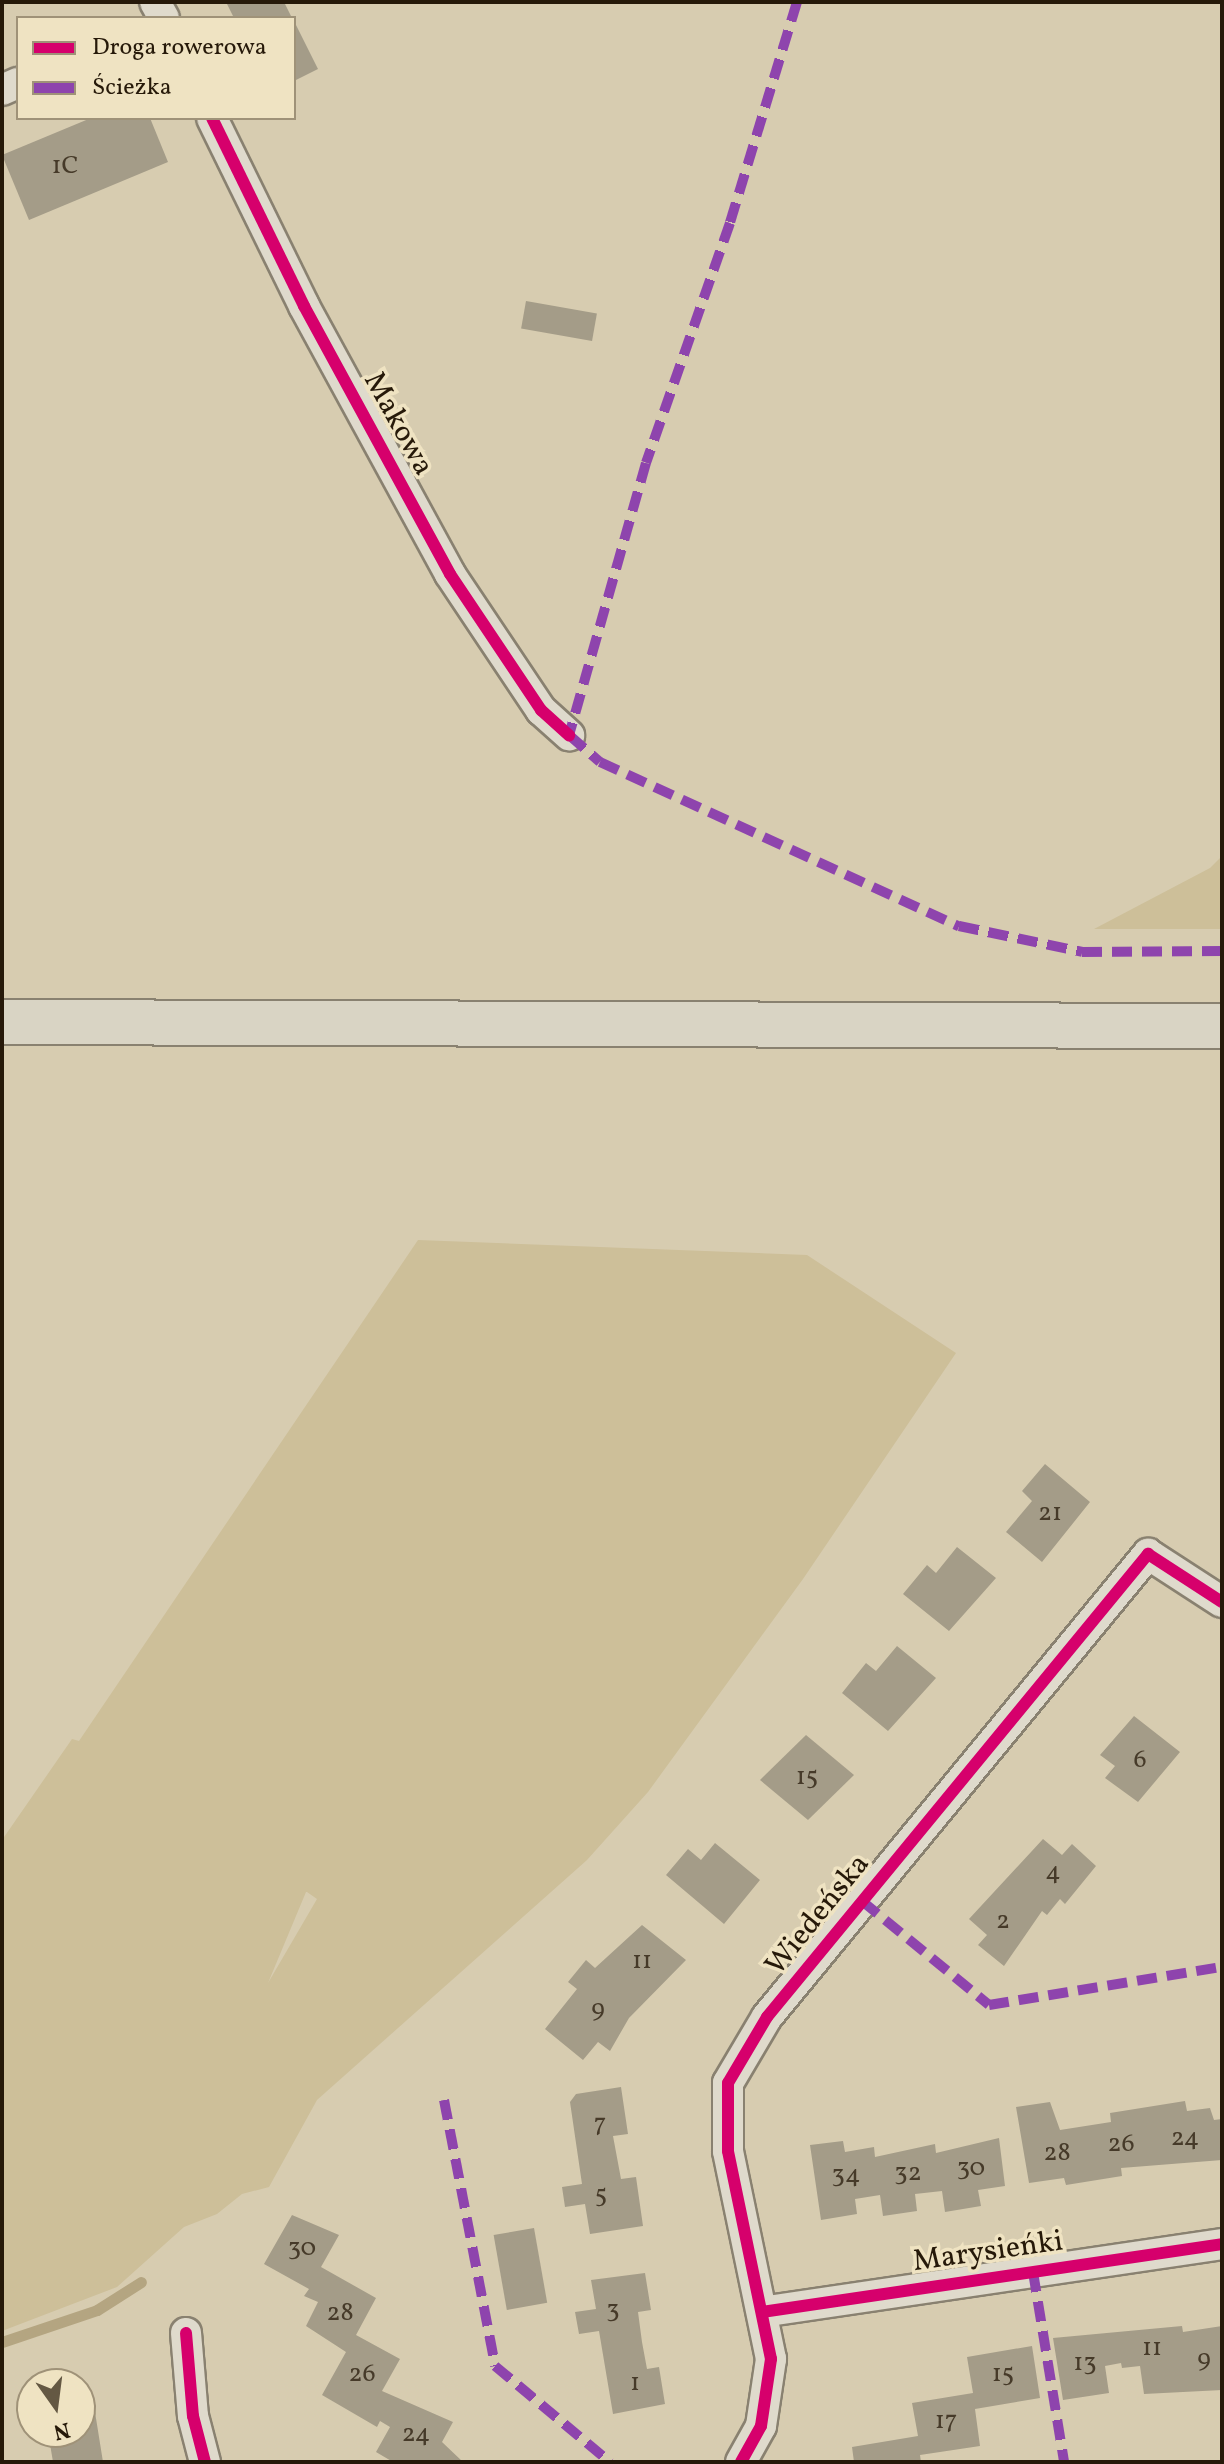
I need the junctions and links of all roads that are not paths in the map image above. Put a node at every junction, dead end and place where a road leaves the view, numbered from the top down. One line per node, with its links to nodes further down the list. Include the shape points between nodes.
1 (213, 120): 2 (street, Makowa, via 304,306 450,574 541,710)
2 (569, 735)
3 (2, 1022): 4 (main road)
4 (1222, 1026)
5 (1222, 1602): 7 (street, Wiedeńska, via 1148,1554 767,2017 728,2083 728,2151)
6 (1222, 2244): 7 (street, Marysieńki)
7 (762, 2312): 10 (street, Wiedeńska, via 771,2359 761,2426)
8 (186, 2333): 9 (street, via 193,2416)
9 (205, 2462)
10 (741, 2462)

